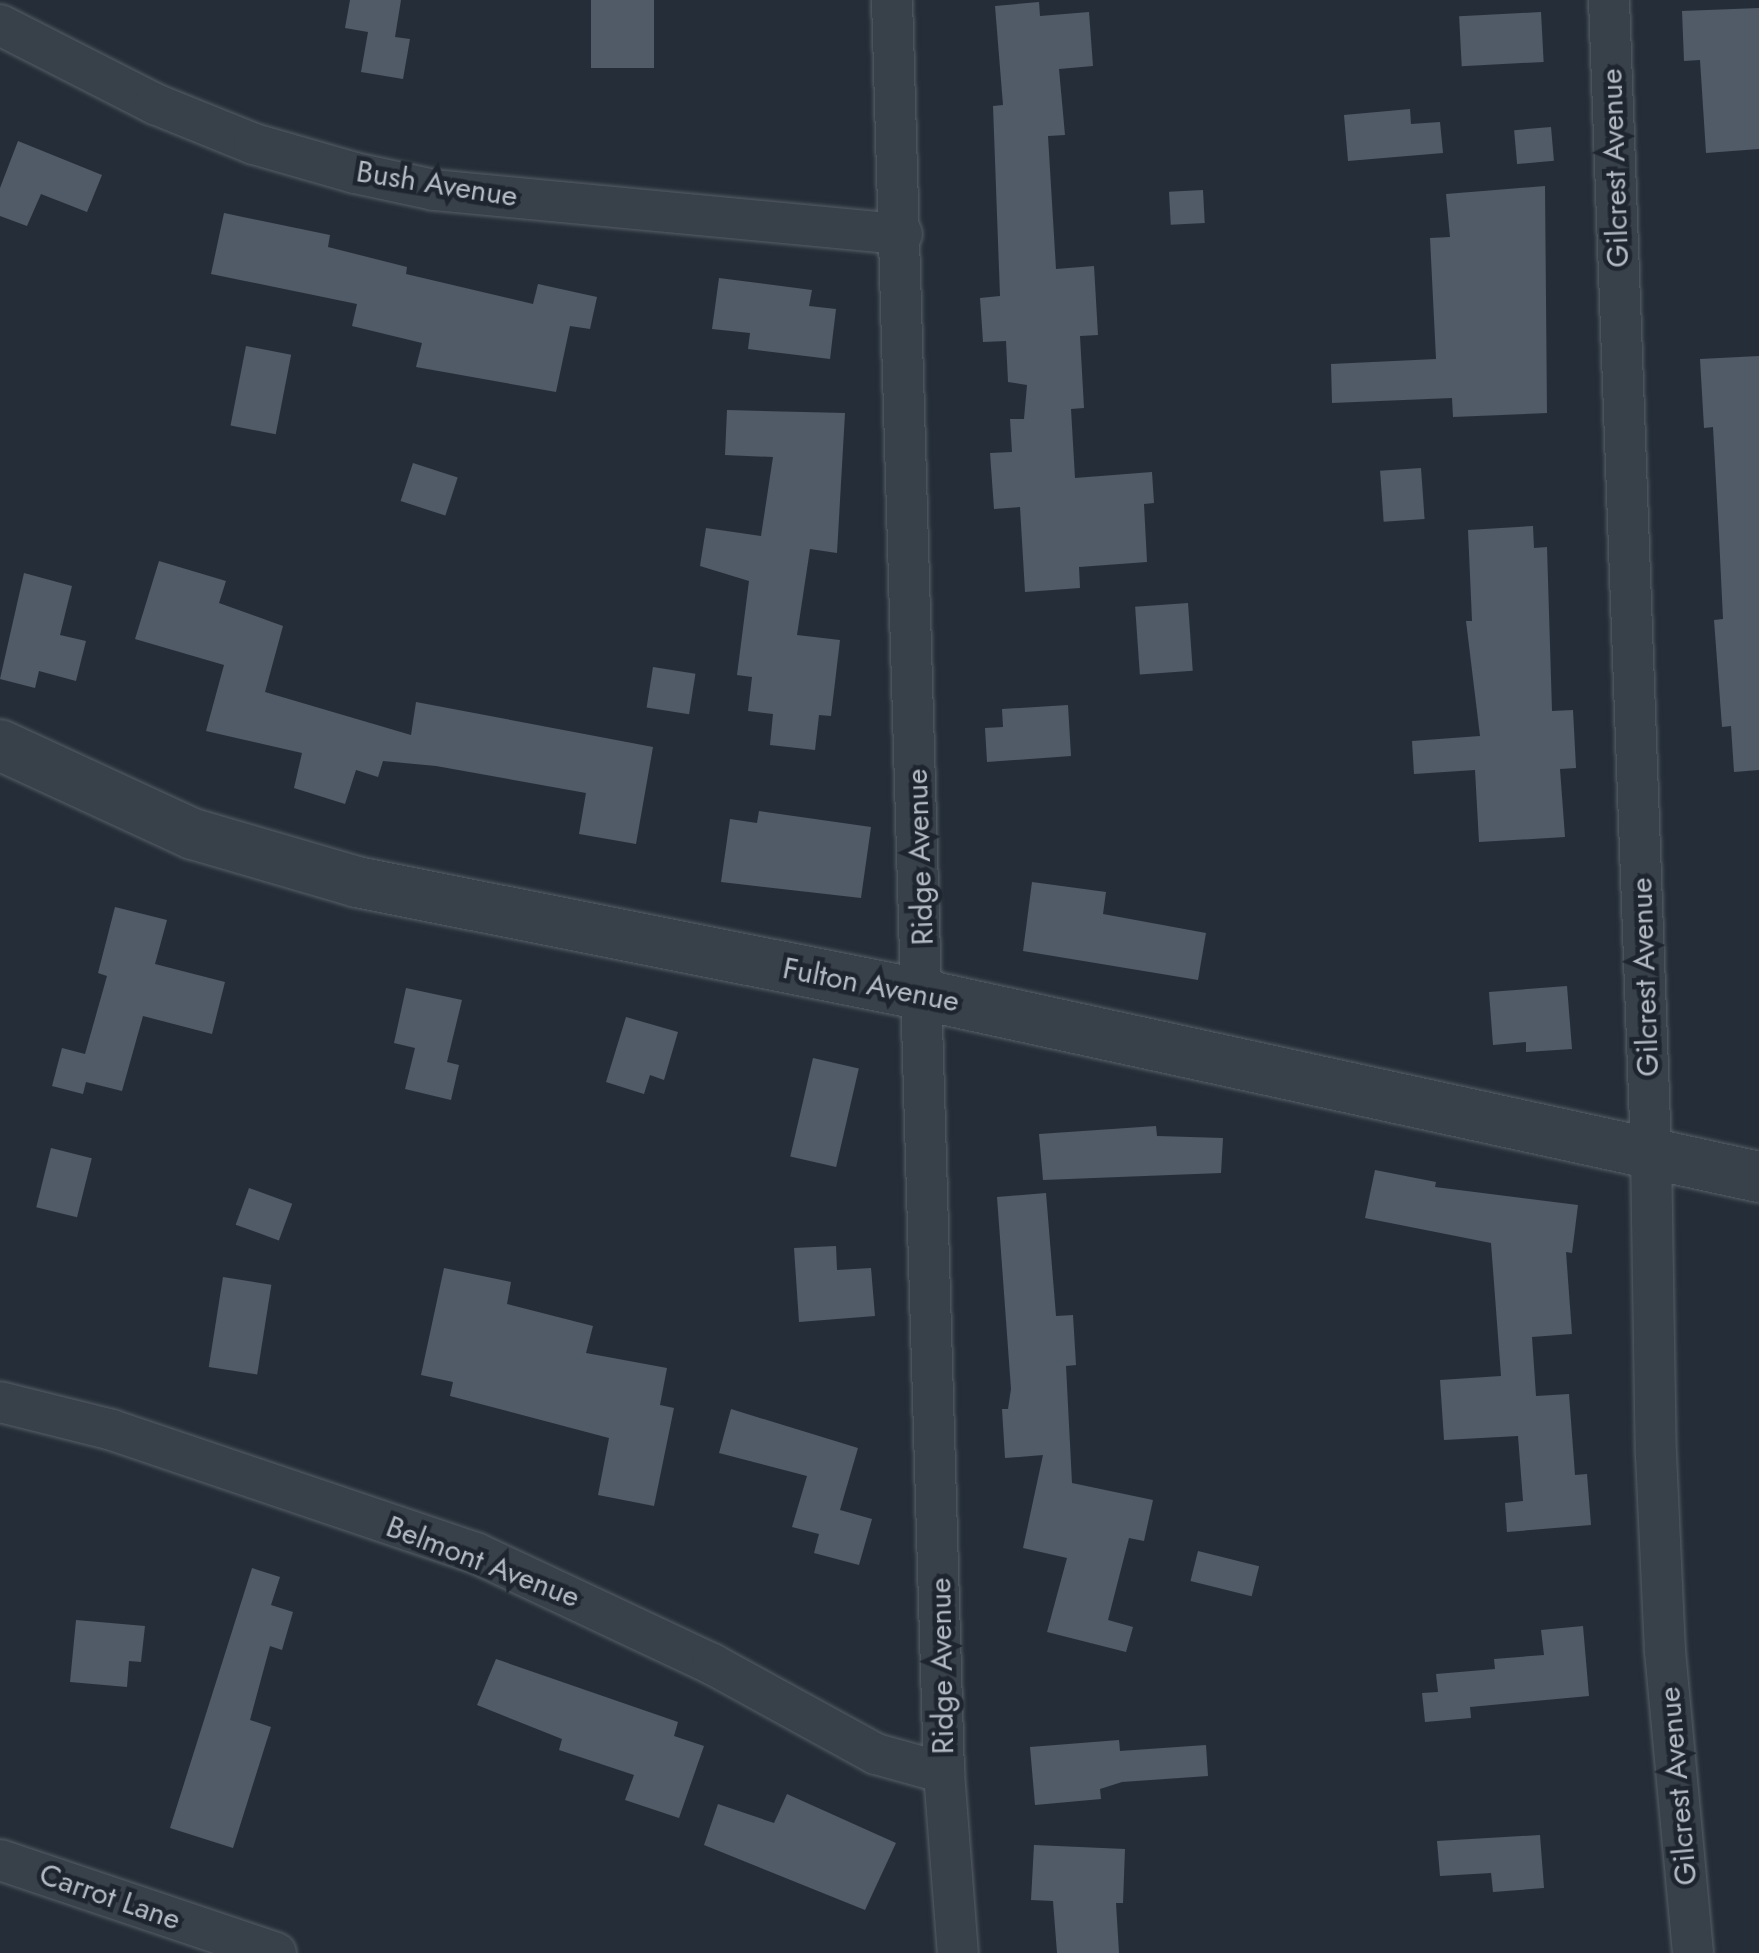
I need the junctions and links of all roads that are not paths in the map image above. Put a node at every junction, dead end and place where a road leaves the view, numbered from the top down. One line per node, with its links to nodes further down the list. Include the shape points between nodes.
1 (892, 0): 4 (street, Ridge Avenue)
2 (1609, 0): 7 (street, Gilcrest Avenue)
3 (0, 25): 4 (street, Bush Avenue, via 155,104 254,144 355,173 434,190)
4 (902, 234): 6 (street, Ridge Avenue)
5 (0, 745): 6 (street, Fulton Avenue, via 193,834 262,858)
6 (924, 996): 7 (street, Fulton Avenue); 10 (street, Ridge Avenue)
7 (1651, 1151): 8 (street, Fulton Avenue); 14 (street, Gilcrest Avenue, via 1665,1651)
8 (1759, 1177)
9 (0, 1402): 10 (street, Belmont Avenue, via 112,1430 476,1553 712,1664 876,1754)
10 (944, 1773): 13 (street, Ridge Avenue)
11 (0, 1860): 12 (street, Carrot Lane)
12 (276, 1953)
13 (958, 1953)
14 (1693, 1953)

